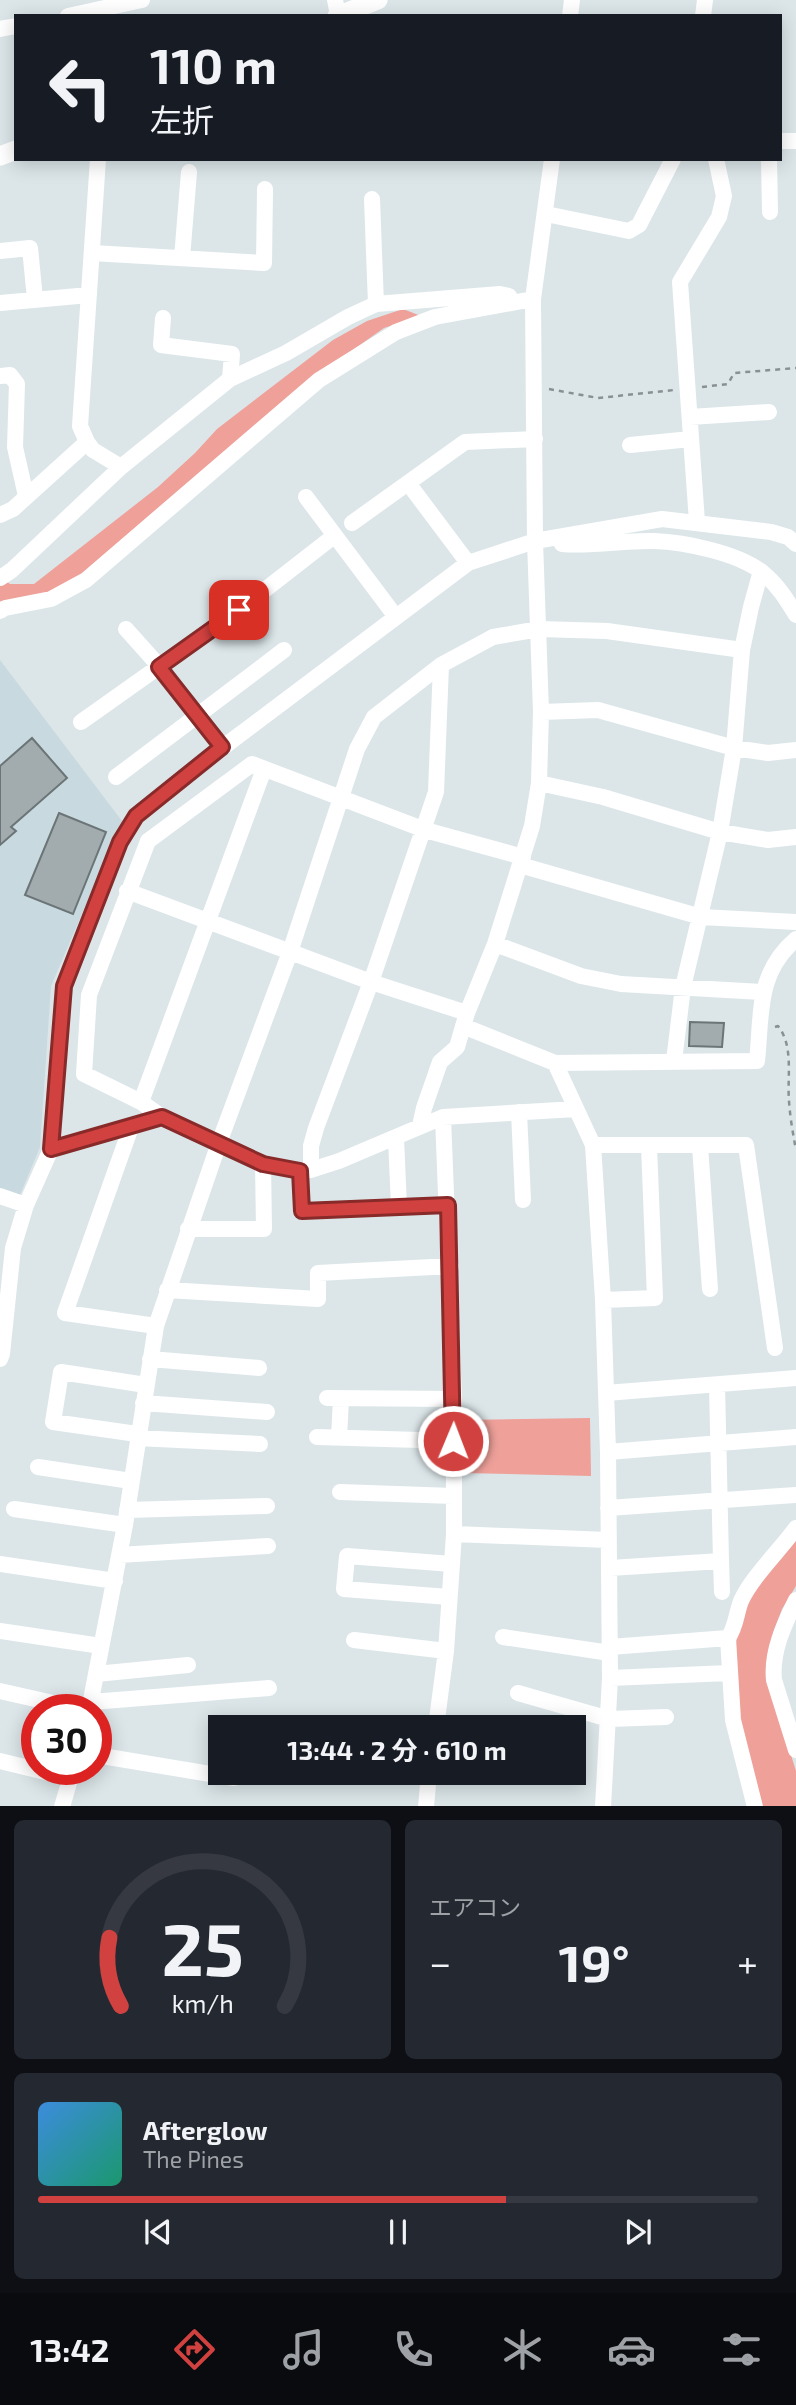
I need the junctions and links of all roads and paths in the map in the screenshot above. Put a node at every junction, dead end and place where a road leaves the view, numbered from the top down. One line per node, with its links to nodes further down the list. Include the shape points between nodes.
1 (142, 0): 3 (street)
2 (378, 0): 4 (main road)
3 (77, 14)
4 (340, 14)
5 (98, 161): 16 (street)
6 (552, 161): 14 (street)
7 (672, 161): 14 (street, via 639,225 629,231)
8 (716, 161): 28 (street, via 724,196 719,217 680,282)
9 (769, 161): 13 (street)
10 (189, 172): 17 (street)
11 (265, 189): 17 (street, via 264,263)
12 (372, 199): 22 (street)
13 (770, 212)
14 (545, 214): 20 (street)
15 (0, 251): 19 (street, via 30,248)
16 (92, 253): 17 (street); 18 (street)
17 (182, 258)
18 (89, 295): 19 (street); 33 (street, via 80,426)
19 (35, 299): 21 (street)
20 (527, 299): 22 (street, via 500,294); 27 (street); 51 (street, via 435,317 396,332 319,380 86,580 51,599)
21 (0, 303)
22 (376, 304): 26 (street)
23 (163, 318): 26 (street, via 161,345 233,354)
24 (796, 368): 28 (path, via 734,373 728,384)
25 (0, 376): 35 (street, via 10,375 17,384)
26 (230, 379): 36 (street)
27 (535, 387): 28 (path, via 598,398); 31 (street)
28 (687, 389): 30 (street)
29 (769, 412): 30 (street)
30 (690, 417): 32 (street)
31 (535, 439): 37 (street, via 465,442); 45 (street)
32 (691, 439): 34 (street); 41 (street)
33 (87, 442): 36 (street); 38 (street)
34 (630, 445)
35 (8, 448): 38 (street)
36 (121, 467): 48 (street)
37 (408, 483): 42 (street); 46 (street)
38 (26, 496): 40 (street)
39 (306, 497): 43 (street)
40 (0, 515)
41 (698, 522): 44 (street); 45 (street, via 662,519)
42 (352, 523)
43 (334, 536): 49 (street); 53 (street)
44 (793, 536)
45 (535, 541): 46 (street); 47 (street, via 567,545 656,541 710,550); 55 (street)
46 (468, 563): 53 (street)
47 (761, 571): 52 (street); 57 (street)
48 (0, 578)
49 (266, 589)
50 (239, 610): 59 (street)
51 (0, 611)
52 (796, 615)
53 (396, 617): 63 (street)
54 (126, 629): 59 (street)
55 (539, 629): 57 (street, via 607,631); 58 (street, via 493,636); 60 (street)
56 (284, 650): 61 (street)
57 (742, 650): 64 (street)
58 (441, 665): 69 (street, via 374,717); 70 (street, via 436,792)
59 (159, 667): 61 (street); 62 (street)
60 (541, 712): 64 (street, via 610,712); 68 (street)
61 (197, 715): 63 (street); 67 (street)
62 (81, 722)
63 (222, 747): 100 (street, via 136,816 120,842 64,986)
64 (734, 748): 65 (street, via 768,753); 71 (street)
65 (796, 750)
66 (264, 769): 69 (street); 74 (street, via 252,764 148,841); 76 (street)
67 (116, 777)
68 (539, 783): 71 (street); 73 (street)
69 (340, 799): 70 (street); 80 (street)
70 (425, 830): 73 (street); 81 (street)
71 (720, 832): 72 (street, via 768,840); 75 (street)
72 (796, 837)
73 (522, 861): 75 (street); 79 (street)
74 (127, 891): 76 (street); 88 (street, via 89,995 84,1074)
75 (701, 917): 77 (street); 82 (street)
76 (207, 922): 80 (street); 88 (street)
77 (796, 922)
78 (796, 939): 83 (street, via 775,962)
79 (495, 944): 82 (street, via 581,976 621,984); 84 (street)
80 (290, 952): 81 (street); 96 (street)
81 (371, 982): 84 (street); 103 (street, via 316,1128)
82 (683, 987): 83 (street); 86 (street)
83 (762, 992): 86 (street, via 757,1061)
84 (465, 1019): 87 (street); 93 (street, via 457,1047 440,1062)
85 (784, 1034): 101 (path)
86 (674, 1061): 87 (street)
87 (555, 1063): 89 (street)
88 (141, 1102): 92 (street)
89 (576, 1109): 90 (street); 97 (street)
90 (519, 1112): 91 (street); 105 (street)
91 (443, 1116): 93 (street); 107 (street)
92 (162, 1117): 94 (street); 96 (street)
93 (420, 1126): 95 (street)
94 (131, 1127): 100 (street); 115 (street, via 65,1313)
95 (396, 1138): 103 (street); 108 (street)
96 (219, 1143): 102 (street); 109 (street)
97 (593, 1145): 98 (street); 113 (street)
98 (649, 1146): 99 (street); 113 (street, via 655,1298)
99 (700, 1146): 111 (street); 116 (street, via 746,1145)
100 (51, 1149): 106 (street)
101 (796, 1150)
102 (263, 1164): 103 (street); 109 (street, via 264,1229)
103 (306, 1170): 108 (street, via 302,1211)
104 (0, 1196): 106 (street)
105 (523, 1200)
106 (26, 1205): 114 (street, via 13,1248)
107 (448, 1205): 108 (street); 110 (street)
108 (399, 1207)
109 (188, 1229): 112 (street)
110 (451, 1266): 112 (street, via 318,1272 318,1299); 124 (street)
111 (710, 1289)
112 (167, 1290): 115 (street)
113 (603, 1300): 123 (street)
114 (2, 1317): 117 (street)
115 (156, 1326): 118 (street)
116 (775, 1348)
117 (0, 1359)
118 (150, 1359): 119 (street); 121 (street)
119 (260, 1368)
120 (796, 1378): 122 (street)
121 (146, 1385): 125 (street); 127 (street, via 61,1372 53,1422)
122 (717, 1385): 123 (street); 132 (street)
123 (606, 1393): 134 (street)
124 (454, 1399): 129 (street, via 334,1398); 131 (street)
125 (144, 1403): 126 (street); 127 (street)
126 (267, 1412)
127 (137, 1436): 133 (street); 136 (street)
128 (317, 1437): 129 (street)
129 (339, 1437): 131 (street)
130 (796, 1437): 132 (street)
131 (453, 1441): 139 (street)
132 (719, 1442): 134 (street); 140 (street)
133 (260, 1444)
134 (608, 1452): 142 (street)
135 (38, 1467): 136 (street)
136 (131, 1481): 144 (street)
137 (340, 1492): 139 (street)
138 (796, 1495): 140 (street)
139 (453, 1496): 146 (street)
140 (720, 1500): 142 (street); 150 (street)
141 (267, 1506): 144 (street)
142 (608, 1508): 147 (street)
143 (14, 1509): 144 (street)
144 (126, 1518): 149 (street)
145 (796, 1528): 160 (street, via 745,1594)
146 (454, 1534): 147 (street); 152 (street)
147 (608, 1540): 153 (street)
148 (268, 1546): 149 (street)
149 (119, 1555): 154 (street)
150 (721, 1562): 153 (street); 155 (street)
151 (0, 1564): 154 (street)
152 (452, 1564): 156 (street); 156 (street, via 347,1556 344,1589)
153 (610, 1568): 163 (street)
154 (115, 1581): 162 (street)
155 (722, 1592)
156 (449, 1597): 164 (street)
157 (796, 1600): 178 (street, via 781,1632 773,1668)
158 (0, 1631): 162 (street)
159 (503, 1637): 163 (street)
160 (728, 1638): 163 (street); 166 (street)
161 (354, 1640): 164 (street)
162 (101, 1646): 167 (street)
163 (610, 1650): 168 (street)
164 (446, 1651): 175 (street)
165 (188, 1665): 167 (street)
166 (729, 1673): 168 (street); 188 (street, via 733,1720)
167 (96, 1674): 172 (street)
168 (610, 1678): 177 (street)
169 (269, 1688): 174 (street)
170 (0, 1691): 173 (street)
171 (518, 1693): 177 (street)
172 (91, 1694)
173 (21, 1695)
174 (112, 1704)
175 (438, 1715)
176 (666, 1717): 177 (street)
177 (609, 1718): 187 (street)
178 (796, 1750)
179 (112, 1758): 182 (street)
180 (0, 1761): 181 (street)
181 (21, 1765)
182 (208, 1774)
183 (68, 1785): 185 (street)
184 (428, 1785): 186 (street)
185 (62, 1806)
186 (426, 1806)
187 (603, 1806)
188 (755, 1806)

